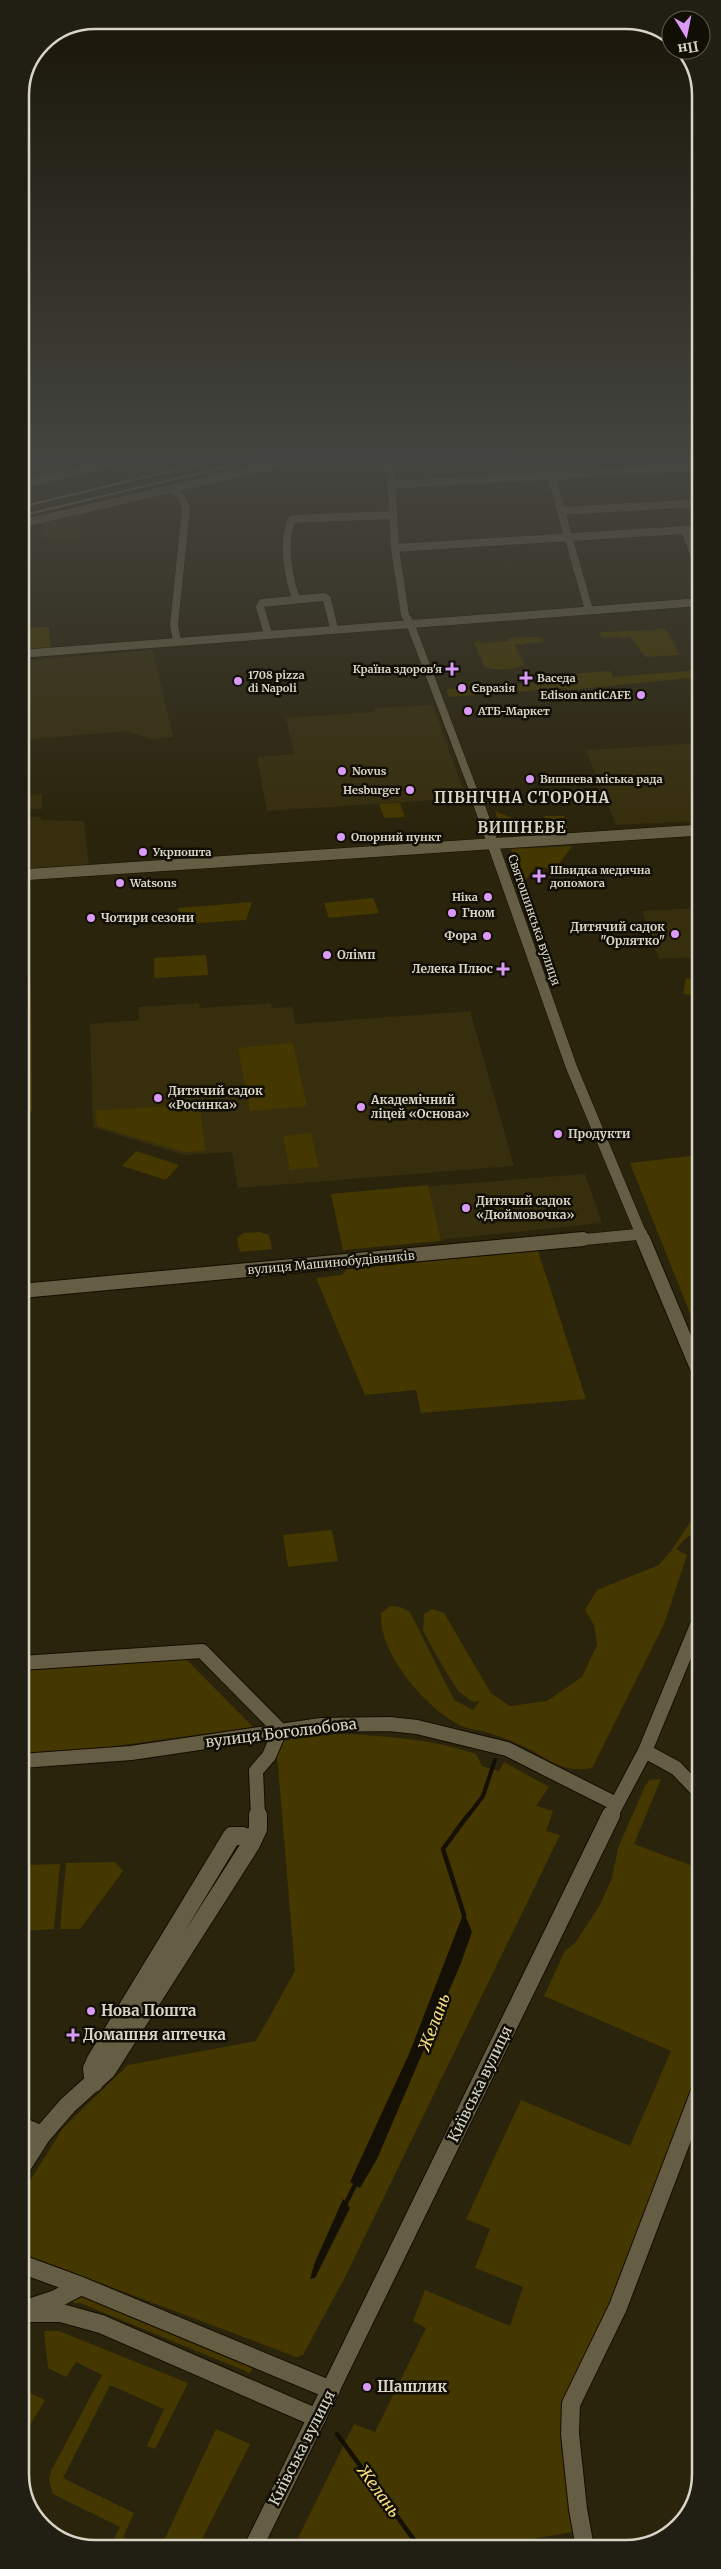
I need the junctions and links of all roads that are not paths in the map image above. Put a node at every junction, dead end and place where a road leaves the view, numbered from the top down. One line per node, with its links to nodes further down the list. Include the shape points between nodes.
1 (178, 582): 11 (street, via 174,625)
2 (292, 582): 5 (street)
3 (401, 582): 8 (street, Святошинська вулиця, via 405,615)
4 (581, 582): 7 (street)
5 (296, 599): 9 (street, via 324,597); 10 (street, via 262,603 260,606)
6 (692, 603): 7 (street)
7 (589, 610): 8 (street)
8 (410, 623): 9 (street); 14 (street, Святошинська вулиця)
9 (334, 629): 10 (street)
10 (268, 634): 11 (street)
11 (178, 641): 12 (street)
12 (29, 653)
13 (692, 830): 14 (street)
14 (493, 842): 15 (street); 16 (street, Святошинська вулиця, via 571,1066)
15 (29, 875)
16 (642, 1234): 17 (street, вулиця Машинобудівників); 18 (street, Святошинська вулиця)
17 (29, 1290)
18 (692, 1356)
19 (692, 1637): 22 (street, Київська вулиця)
20 (29, 1662): 21 (street, via 202,1651)
21 (280, 1730): 23 (street, вулиця Боголюбова, via 131,1753); 25 (street, вулиця Боголюбова, via 360,1723 417,1727 507,1749); 28 (street, via 270,1756 256,1771 258,1829 250,1844 107,2070 68,2105)
22 (645, 1751): 24 (street, via 660,1757); 25 (street, Київська вулиця)
23 (29, 1760)
24 (692, 1784)
25 (616, 1804): 34 (street, Київська вулиця)
26 (692, 2113): 37 (street, via 618,2307 571,2404 570,2434)
27 (29, 2129): 28 (street)
28 (42, 2135): 29 (street)
29 (29, 2155)
30 (29, 2267): 31 (street)
31 (81, 2286): 32 (street); 34 (street)
32 (29, 2309)
33 (29, 2312): 35 (street, via 61,2313 101,2324)
34 (331, 2390): 35 (street, Київська вулиця)
35 (317, 2418): 36 (street, Київська вулиця)
36 (257, 2540)
37 (584, 2540)

